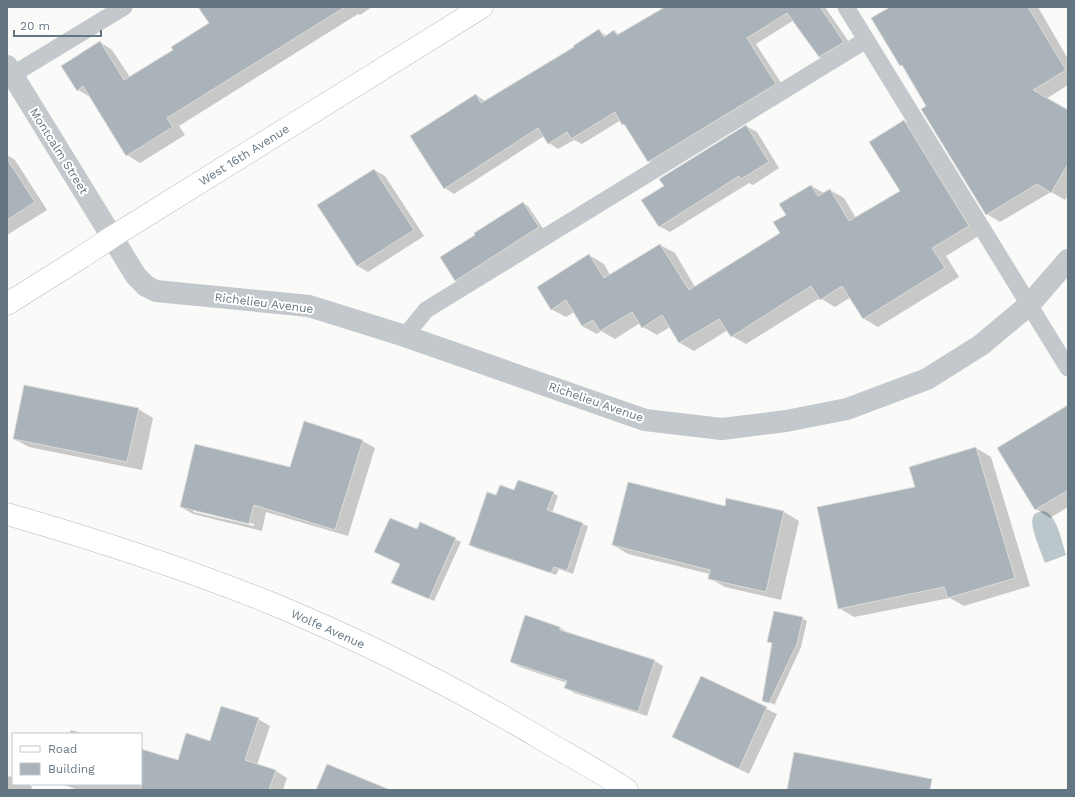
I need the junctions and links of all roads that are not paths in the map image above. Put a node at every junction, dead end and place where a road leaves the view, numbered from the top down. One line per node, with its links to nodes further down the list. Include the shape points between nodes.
1 (124, 7): 5 (lane)
2 (482, 7): 6 (street, West 16th Avenue)
3 (846, 7): 4 (lane)
4 (866, 40): 9 (lane); 10 (lane, via 426,310)
5 (9, 73): 6 (street, Montcalm Street)
6 (112, 237): 8 (street, West 16th Avenue); 10 (street, Richelieu Avenue, via 136,276 156,291 309,306)
7 (1068, 260): 9 (street, Richelieu Avenue)
8 (7, 304)
9 (1029, 305): 10 (street, Richelieu Avenue, via 981,345 927,379 847,409 786,421 722,429 645,420); 11 (lane)
10 (405, 336)
11 (1068, 368)
12 (7, 514): 13 (street, Wolfe Avenue, via 174,567 273,604 350,638 500,714)
13 (627, 790)

